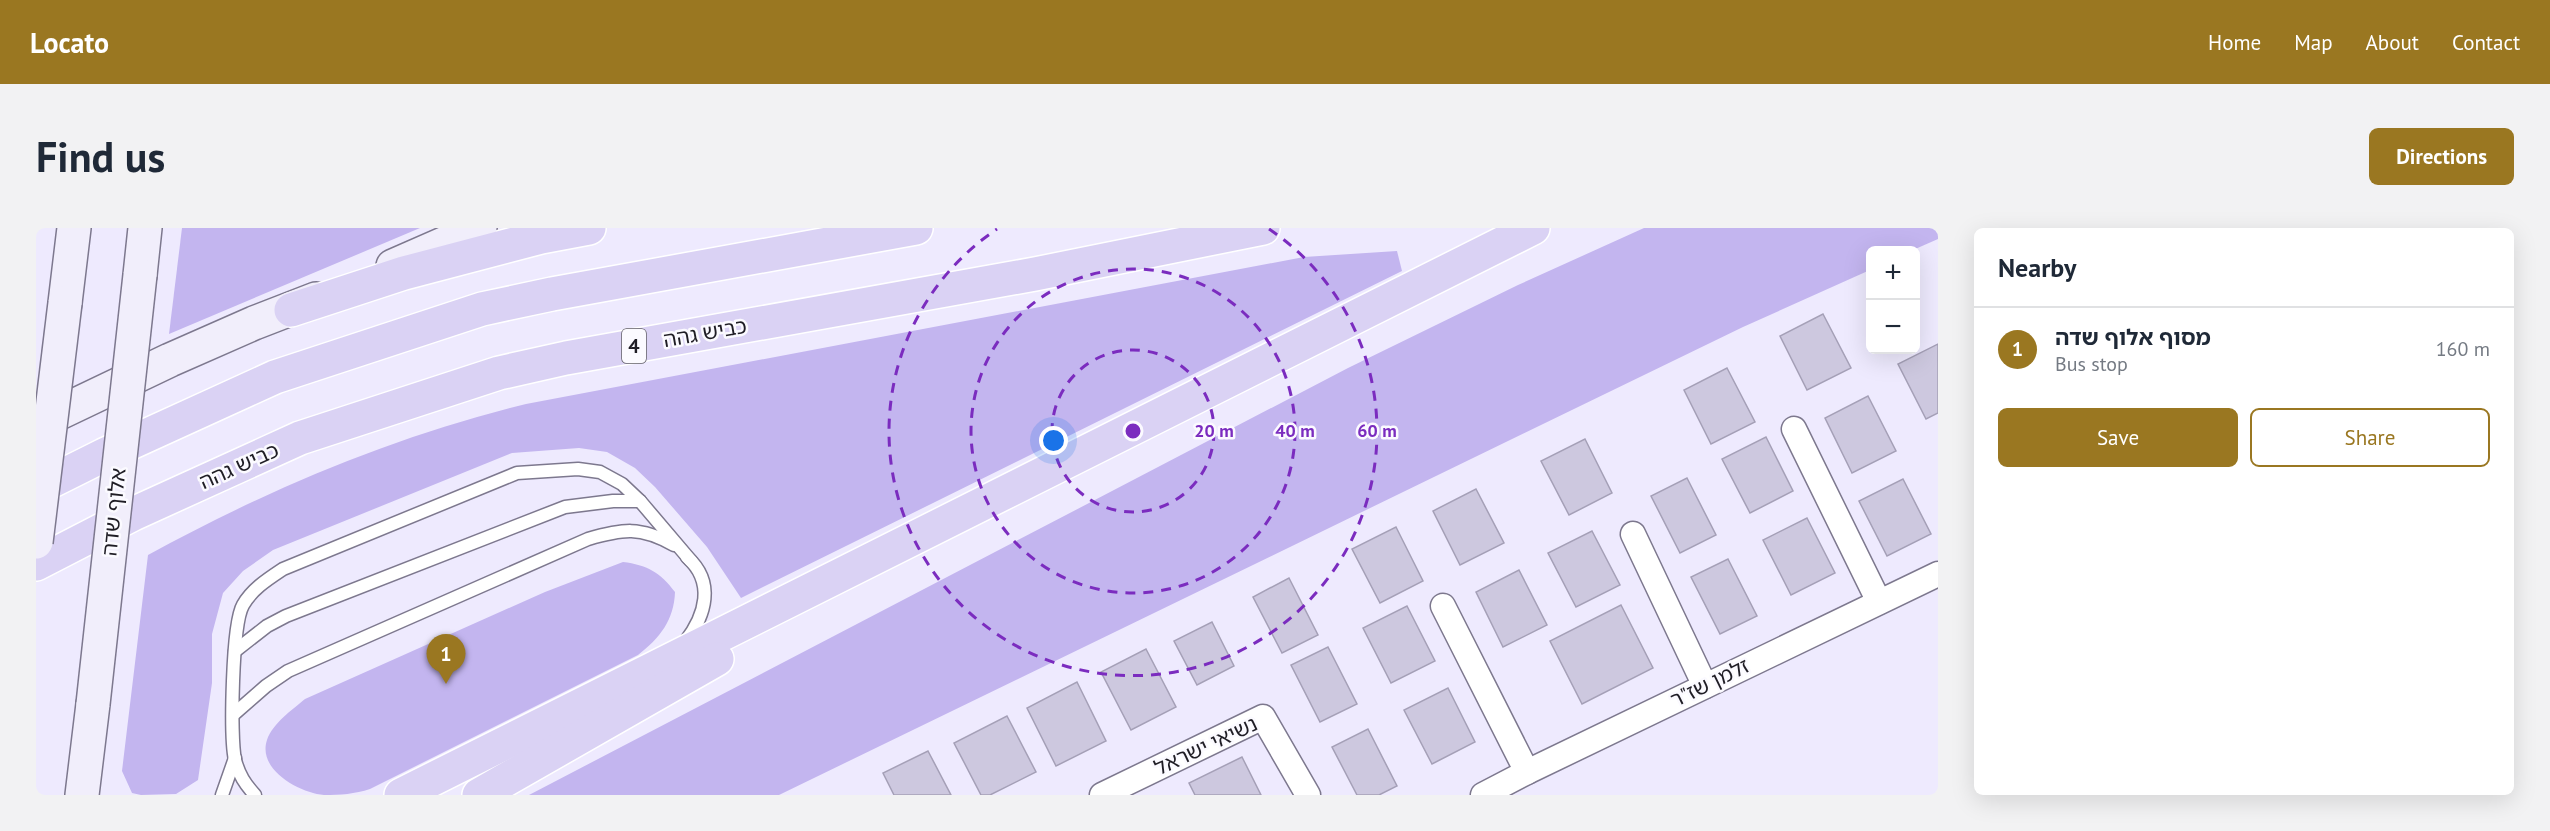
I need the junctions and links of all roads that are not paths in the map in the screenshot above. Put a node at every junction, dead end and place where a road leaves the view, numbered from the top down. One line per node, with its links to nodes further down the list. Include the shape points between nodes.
1 (74, 228): 15 (main road, bridge)
2 (145, 228): 27 (main road, אלוף שדה, bridge)
3 (480, 228): 8 (main road)
4 (589, 228): 8 (highway, via 404,273)
5 (916, 228): 12 (highway, via 482,309 275,377)
6 (1263, 228): 17 (highway, כביש גהה / 4, via 500,373 300,438 133,514)
7 (1533, 228): 11 (highway)
8 (291, 310): 9 (main road, via 170,360)
9 (36, 424)
10 (1794, 429): 19 (street)
11 (1051, 469): 22 (highway); 31 (highway)
12 (36, 489)
13 (640, 501): 16 (lane); 21 (lane, via 565,507 286,616); 21 (lane, via 622,484 600,472 578,469 517,473 283,569 257,586 243,604 237,618)
14 (1633, 534): 23 (street)
15 (36, 542)
16 (692, 561): 22 (lane, via 702,576 706,594 693,632); 24 (lane, via 674,544 650,533 620,530 588,539 288,671)
17 (36, 564)
18 (1938, 574): 19 (street, זלמן שז"ר)
19 (1879, 602): 23 (street, זלמן שז"ר)
20 (1443, 606): 26 (street)
21 (235, 651): 24 (lane)
22 (671, 659): 30 (highway)
23 (1705, 686): 26 (street, זלמן שז"ר)
24 (234, 714): 25 (lane)
25 (235, 758): 28 (lane); 29 (lane, via 243,782)
26 (1527, 772): 34 (street, זלמן שז"ר)
27 (84, 791)
28 (222, 795)
29 (255, 795)
30 (401, 795)
31 (479, 795)
32 (1102, 795): 33 (street, נשיאי ישראל, via 1263,717)
33 (1308, 795)
34 (1483, 795)

